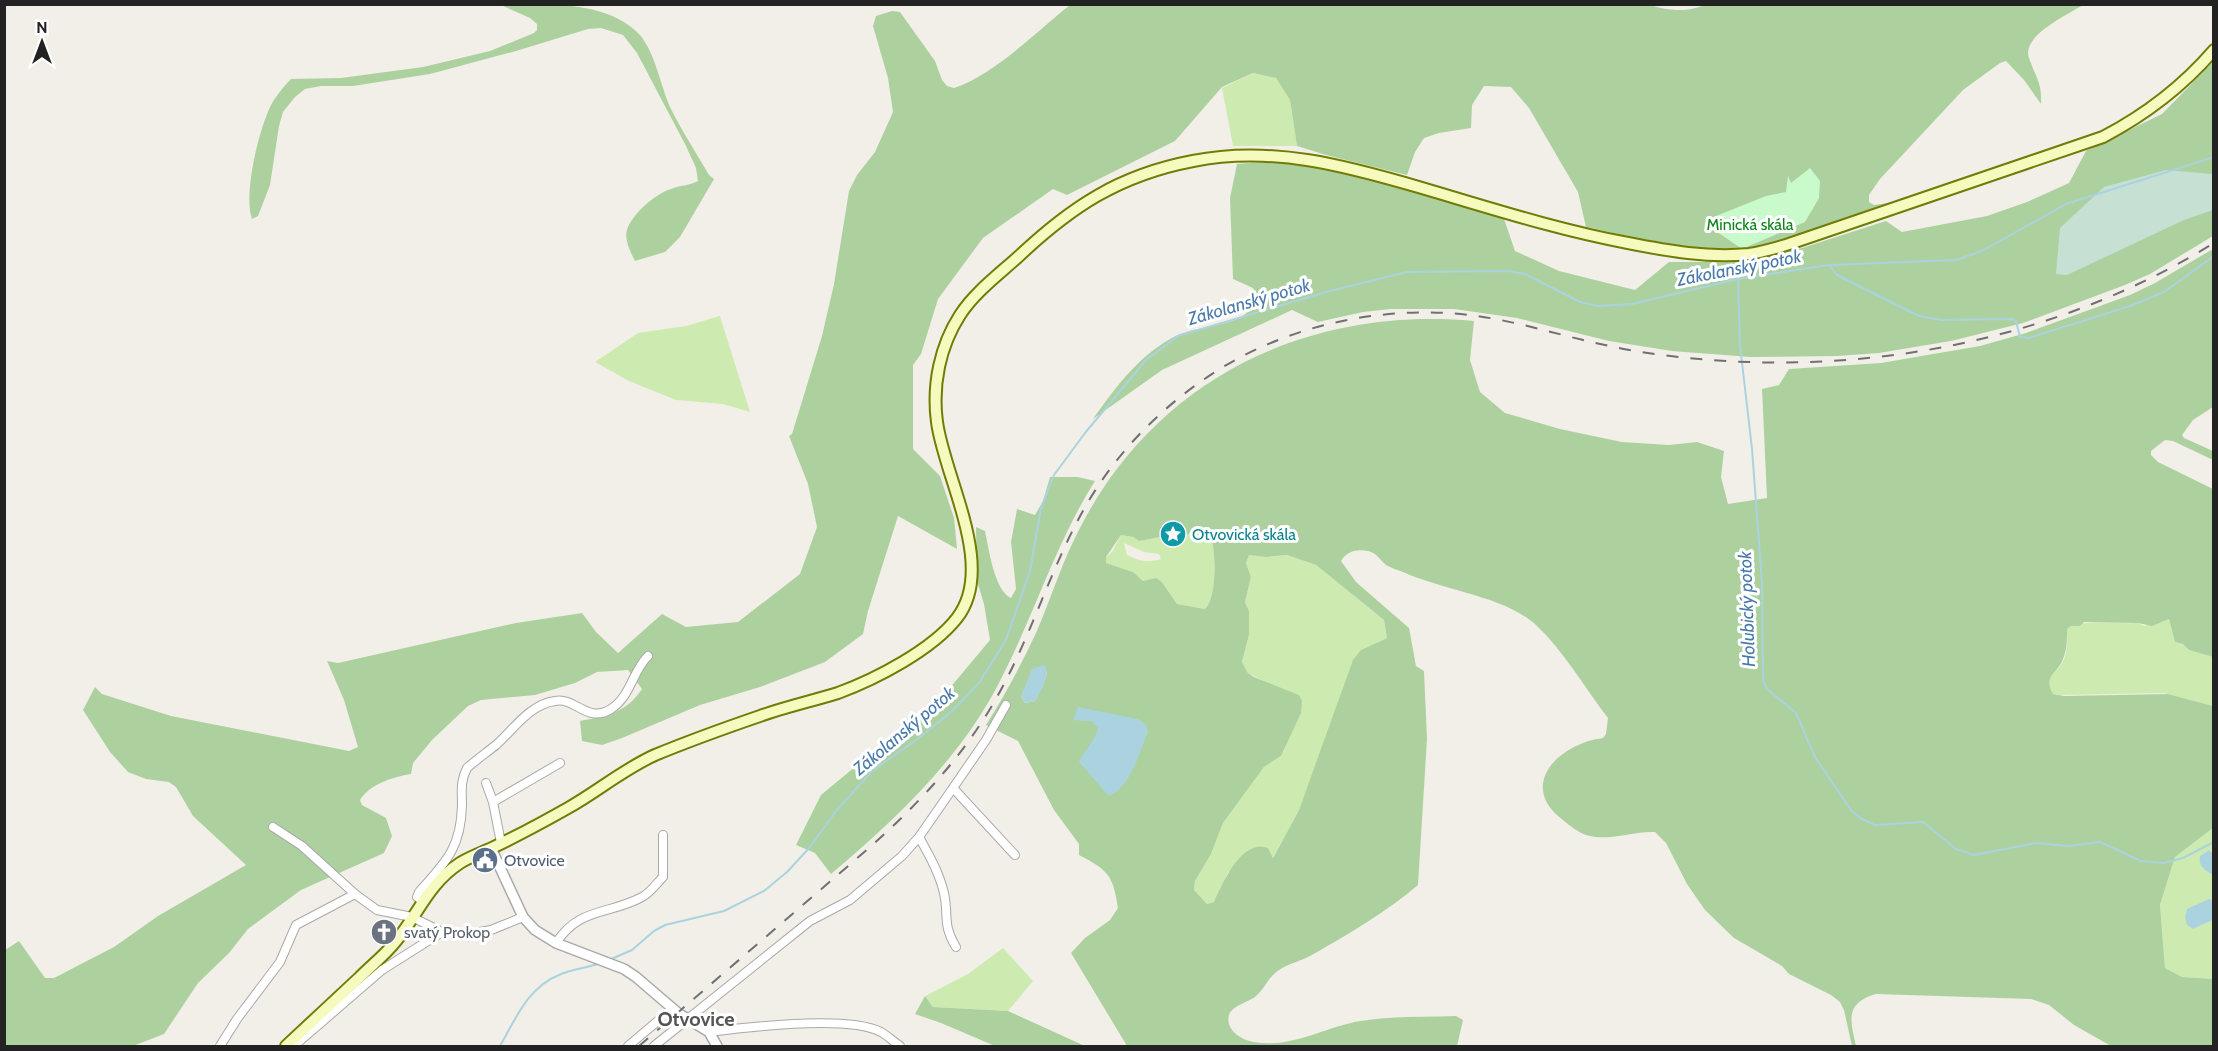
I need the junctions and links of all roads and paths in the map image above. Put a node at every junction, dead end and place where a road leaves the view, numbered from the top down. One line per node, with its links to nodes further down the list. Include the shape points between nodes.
1 (2214, 50): 11 (main road, via 2169,93 2103,137 1755,253 1677,252 1595,237 1335,164 1273,156 1198,159 1114,186 1050,227 971,301 947,341 938,376 937,419 963,512 971,565 969,591 953,623 923,649 880,674 841,692 761,715 652,757 576,804)
2 (648, 656): 15 (street, via 629,690 608,711 592,713 567,701 546,703 467,768 461,780 462,805 453,853 419,892 417,897)
3 (1006, 705): 6 (street)
4 (560, 763): 7 (street)
5 (486, 783): 7 (street)
6 (954, 788): 10 (street); 13 (street)
7 (493, 802): 11 (street)
8 (273, 827): 14 (street, via 302,846)
9 (663, 835): 19 (street, via 663,878 640,898 574,921)
10 (919, 837): 20 (street, via 937,871 944,895 947,933); 22 (street, via 850,900 810,921)
11 (501, 843): 12 (main road)
12 (491, 848): 15 (main road, via 455,867); 17 (street)
13 (1015, 855)
14 (355, 894): 16 (street, via 377,910); 24 (street, via 296,926 280,962)
15 (422, 901): 16 (main road)
16 (412, 917): 18 (street); 25 (main road, via 396,941)
17 (523, 917): 18 (street, via 491,930); 19 (street)
18 (442, 932): 26 (street, via 382,970)
19 (555, 943): 21 (street, via 613,964 636,977)
20 (956, 947)
21 (672, 1009): 22 (street); 27 (street)
22 (686, 1018): 23 (street); 28 (street)
23 (709, 1032): 29 (street); 30 (street, via 819,1023 857,1025 881,1032)
24 (220, 1047)
25 (286, 1047)
26 (294, 1047)
27 (628, 1047)
28 (654, 1047)
29 (717, 1047)
30 (900, 1047)

